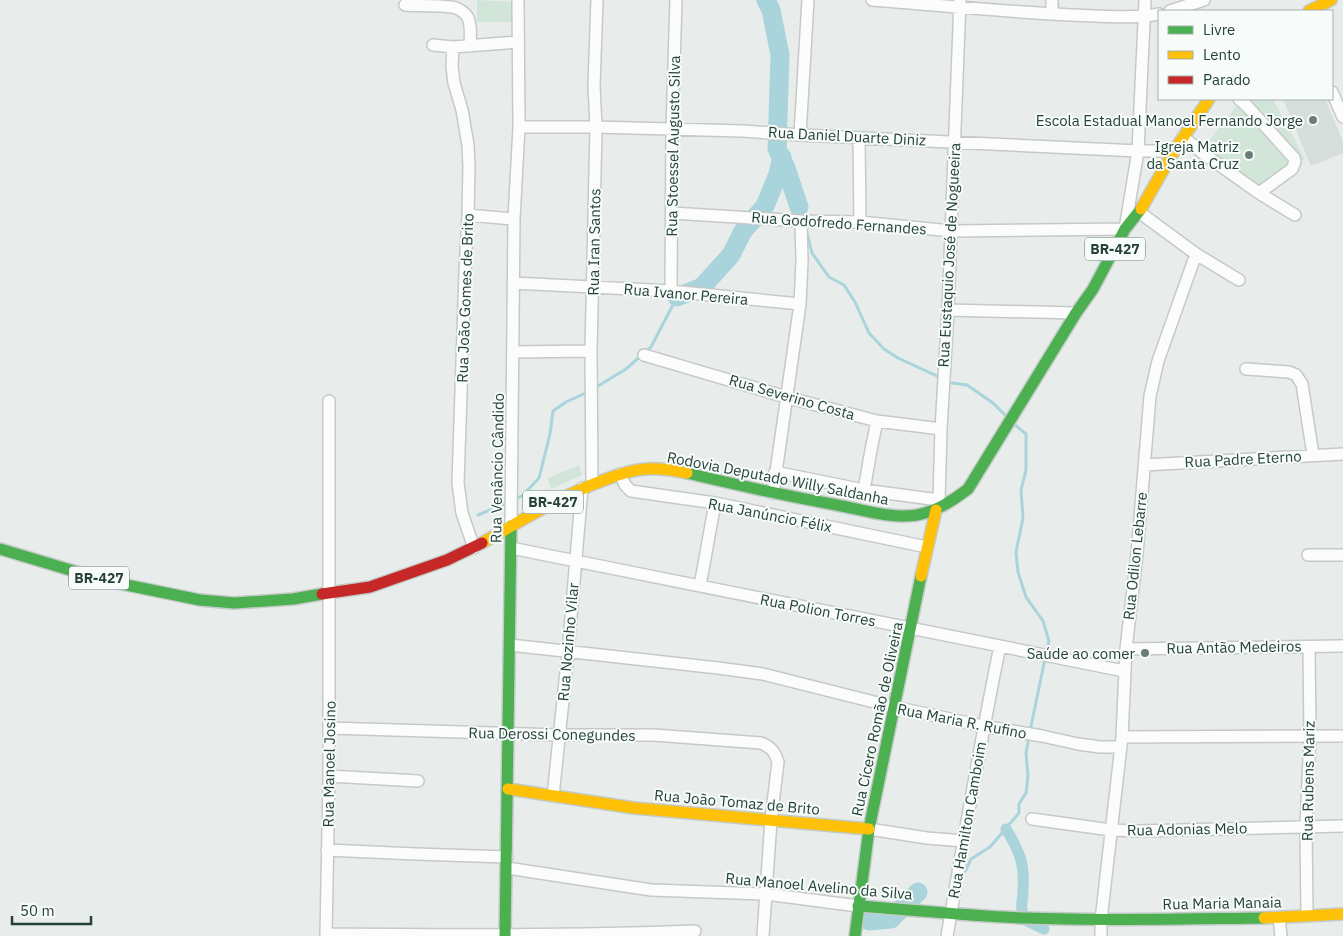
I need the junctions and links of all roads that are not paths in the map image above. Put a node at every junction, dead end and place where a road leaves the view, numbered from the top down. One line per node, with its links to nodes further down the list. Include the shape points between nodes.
1 (518, 0): 17 (street, Rua Venâncio Cândido)
2 (597, 0): 26 (street, Rua Iran Santos)
3 (676, 0): 27 (street, Rua Stoessel Augusto Silva)
4 (808, 0): 28 (street)
5 (872, 0): 10 (street)
6 (1052, 0): 14 (street)
7 (1145, 0): 16 (street)
8 (1204, 0): 12 (street)
9 (1331, 0): 13 (street)
10 (960, 3): 14 (street); 31 (street, Rua Eustaquio José de Nogueeira)
11 (405, 5): 19 (street, via 456,8 468,20)
12 (1173, 10)
13 (1311, 10)
14 (1052, 14): 16 (street)
15 (1158, 14): 16 (street)
16 (1145, 16): 32 (street)
17 (518, 42): 19 (street); 25 (street, Rua Venâncio Cândido)
18 (433, 45): 20 (street)
19 (470, 46): 20 (street)
20 (453, 47): 37 (street, Rua João Gomes de Brito, via 454,82 468,146)
21 (1333, 94): 24 (street)
22 (1208, 100): 29 (street, Rodovia Deputado Willy Saldanha / BR-427)
23 (1240, 100): 34 (street, via 1295,162 1292,169)
24 (1343, 117)
25 (519, 127): 26 (street, Rua Daniel Duarte Diniz); 39 (street, Rua Venâncio Cândido)
26 (596, 127): 27 (street, Rua Daniel Duarte Diniz); 47 (street, Rua Iran Santos)
27 (672, 130): 28 (street, Rua Daniel Duarte Diniz); 35 (street, Rua Stoessel Augusto Silva)
28 (800, 135): 30 (street, Rua Daniel Duarte Diniz)
29 (1183, 137): 33 (street, Rodovia Deputado Willy Saldanha / BR-427); 34 (street)
30 (859, 138): 31 (street, Rua Daniel Duarte Diniz); 41 (street)
31 (954, 142): 32 (street, Rua Daniel Duarte Diniz); 43 (street, Rua Eustaquio José de Nogueeira)
32 (1138, 151): 33 (street, Rua Daniel Duarte Diniz); 42 (street)
33 (1174, 151): 36 (street, Rodovia Deputado Willy Saldanha / BR-427)
34 (1259, 193): 38 (street)
35 (672, 212): 40 (street, Rua Godofredo Fernandes); 48 (street, Rua Stoessel Augusto Silva)
36 (1139, 212): 42 (street, Rodovia Deputado Willy Saldanha / BR-427); 44 (street)
37 (468, 215): 39 (street); 72 (street, Rua João Gomes de Brito, via 458,483 462,513)
38 (1295, 215)
39 (514, 219): 46 (street, Rua Venâncio Cândido)
40 (801, 221): 41 (street, Rua Godofredo Fernandes); 49 (street)
41 (860, 222): 43 (street, Rua Godofredo Fernandes)
42 (1125, 229): 43 (street, Rua Godofredo Fernandes); 51 (street, Rodovia Deputado Willy Saldanha / BR-427, via 1093,289)
43 (951, 230): 50 (street, Rua Eustaquio José de Nogueeira)
44 (1196, 254): 45 (street); 62 (street, Rua Odilon Lebarre, via 1154,376)
45 (1239, 280)
46 (513, 283): 47 (street, Rua Ivanor Pereira); 53 (street, Rua Venâncio Cândido)
47 (593, 287): 48 (street, Rua Ivanor Pereira); 52 (street, Rua Iran Santos)
48 (671, 291): 49 (street, Rua Ivanor Pereira)
49 (800, 304): 56 (street)
50 (948, 310): 51 (street); 59 (street, Rua Eustaquio José de Nogueeira)
51 (1076, 313): 69 (street, Rodovia Deputado Willy Saldanha / BR-427, via 968,488 951,502)
52 (591, 351): 53 (street); 65 (street, Rua Iran Santos)
53 (513, 352): 70 (street, Rua Venâncio Cândido)
54 (644, 355): 56 (street, Rua Severino Costa)
55 (1246, 369): 60 (street, via 1296,375 1302,384)
56 (786, 397): 58 (street, Rua Severino Costa); 63 (street)
57 (329, 401): 79 (street, Rua Manoel Josino)
58 (877, 421): 59 (street, Rua Severino Costa); 66 (street)
59 (941, 429): 69 (street, Rua Eustaquio José de Nogueeira)
60 (1313, 454): 61 (street, Rua Padre Eterno); 62 (street, Rua Padre Eterno)
61 (1343, 454)
62 (1144, 465): 85 (street, Rua Odilon Lebarre)
63 (775, 472): 66 (street); 67 (street)
64 (620, 474): 65 (street, Rodovia Deputado Willy Saldanha / BR-427); 67 (street, Rodovia Deputado Willy Saldanha / BR-427, via 645,469 673,470); 68 (street, Rua Janúncio Félix, via 631,491)
65 (587, 486): 70 (street, Rodovia Deputado Willy Saldanha / BR-427); 77 (street, Rua Nozinho Vilar)
66 (864, 490): 69 (street)
67 (773, 492): 69 (street, Rodovia Deputado Willy Saldanha / BR-427, via 887,515 916,515)
68 (715, 503): 71 (street, Rua Janúncio Félix); 78 (street)
69 (938, 505): 71 (street, Rua Cícero Romão de Oliveira)
70 (511, 526): 72 (street, Rodovia Deputado Willy Saldanha / BR-427); 73 (street, Rua Venâncio Cândido)
71 (927, 547): 80 (street, Rua Cícero Romão de Oliveira)
72 (474, 548): 79 (street, Rodovia Deputado Willy Saldanha / BR-427, via 405,576)
73 (511, 548): 77 (street, Rua Polion Torres); 81 (street, Rua Venâncio Cândido)
74 (0, 549): 79 (street, Rodovia Deputado Willy Saldanha / BR-427, via 107,581 200,600 234,603)
75 (1308, 555): 76 (street)
76 (1343, 555)
77 (575, 561): 78 (street, Rua Polion Torres); 86 (street, Rua Nozinho Vilar)
78 (700, 586): 80 (street, Rua Polion Torres)
79 (330, 593): 90 (street, Rua Manoel Josino)
80 (910, 628): 82 (street, Rua Polion Torres); 88 (street, Rua Cícero Romão de Oliveira)
81 (510, 645): 86 (street, Rua Maria R. Rufino); 91 (street, Rua Venâncio Cândido)
82 (1000, 646): 87 (street, Rua Polion Torres); 89 (street, Rua Hamilton Camboim)
83 (1309, 646): 84 (street, Rua Antão Medeiros); 85 (street, Rua Antão Medeiros); 93 (street, Rua Rubens Mariz)
84 (1343, 646)
85 (1126, 649): 87 (street, Rua Odilon Lebarre)
86 (568, 652): 88 (street, Rua Maria R. Rufino, via 763,674); 92 (street, Rua Nozinho Vilar)
87 (1124, 670): 95 (street, Rua Odilon Lebarre)
88 (894, 707): 89 (street, Rua Maria R. Rufino); 104 (street, Rua Cícero Romão de Oliveira)
89 (983, 726): 95 (street, Rua Maria R. Rufino, via 1078,744); 106 (street, Rua Hamilton Camboim)
90 (329, 728): 91 (street, Rua Derossi Conegundes); 96 (street, Rua Manoel Josino)
91 (508, 733): 92 (street, Rua Derossi Conegundes); 98 (street, Rua Venâncio Cândido)
92 (559, 735): 99 (street, Rua Nozinho Vilar); 101 (street, Rua Derossi Conegundes, via 664,736 761,743 772,749 778,762)
93 (1310, 735): 94 (street, Rua Maria R. Rufino); 95 (street, Rua Maria R. Rufino); 103 (street, Rua Rubens Mariz)
94 (1343, 736)
95 (1121, 742): 105 (street, Rua Odilon Lebarre)
96 (329, 776): 97 (street); 107 (street, Rua Manoel Josino)
97 (418, 782)
98 (508, 789): 99 (street, Rua João Tomaz de Brito); 108 (street, Rua Venâncio Cândido)
99 (553, 796): 101 (street, Rua João Tomaz de Brito, via 634,808)
100 (1032, 819): 105 (street, Rua Adonias Melo)
101 (771, 820): 104 (street, Rua João Tomaz de Brito); 109 (street)
102 (1343, 826): 103 (street, Rua Adonias Melo)
103 (1306, 827): 105 (street, Rua Adonias Melo); 113 (street, Rua Rubens Mariz)
104 (869, 829): 106 (street, Rua João Tomaz de Brito); 110 (street, Rua Cícero Romão de Oliveira)
105 (1111, 830): 115 (street, Rua Odilon Lebarre)
106 (964, 841): 111 (street, Rua Hamilton Camboim)
107 (327, 850): 108 (street, Rua Manoel Avelino da Silva); 117 (street, Rua Manoel Josino)
108 (507, 862): 109 (street, Rua Manoel Avelino da Silva, via 651,890); 118 (street, Rua Venâncio Cândido)
109 (766, 894): 110 (street, Rua Manoel Avelino da Silva); 119 (street)
110 (858, 906): 111 (street, Rua Manoel Avelino da Silva); 120 (street, Rua Cícero Romão de Oliveira)
111 (951, 914): 115 (street, Rua Manoel Avelino da Silva); 121 (street, Rua Hamilton Camboim)
112 (1343, 914): 113 (street, Rua Maria Manaia)
113 (1307, 915): 114 (street, Rua Maria Manaia)
114 (1280, 918): 115 (street, Rua Maria Manaia); 123 (street)
115 (1101, 920): 122 (street, Rua Odilon Lebarre)
116 (695, 931): 118 (street)
117 (326, 935): 118 (street)
118 (505, 936)
119 (763, 936)
120 (855, 936)
121 (947, 936)
122 (1101, 936)
123 (1281, 936)

